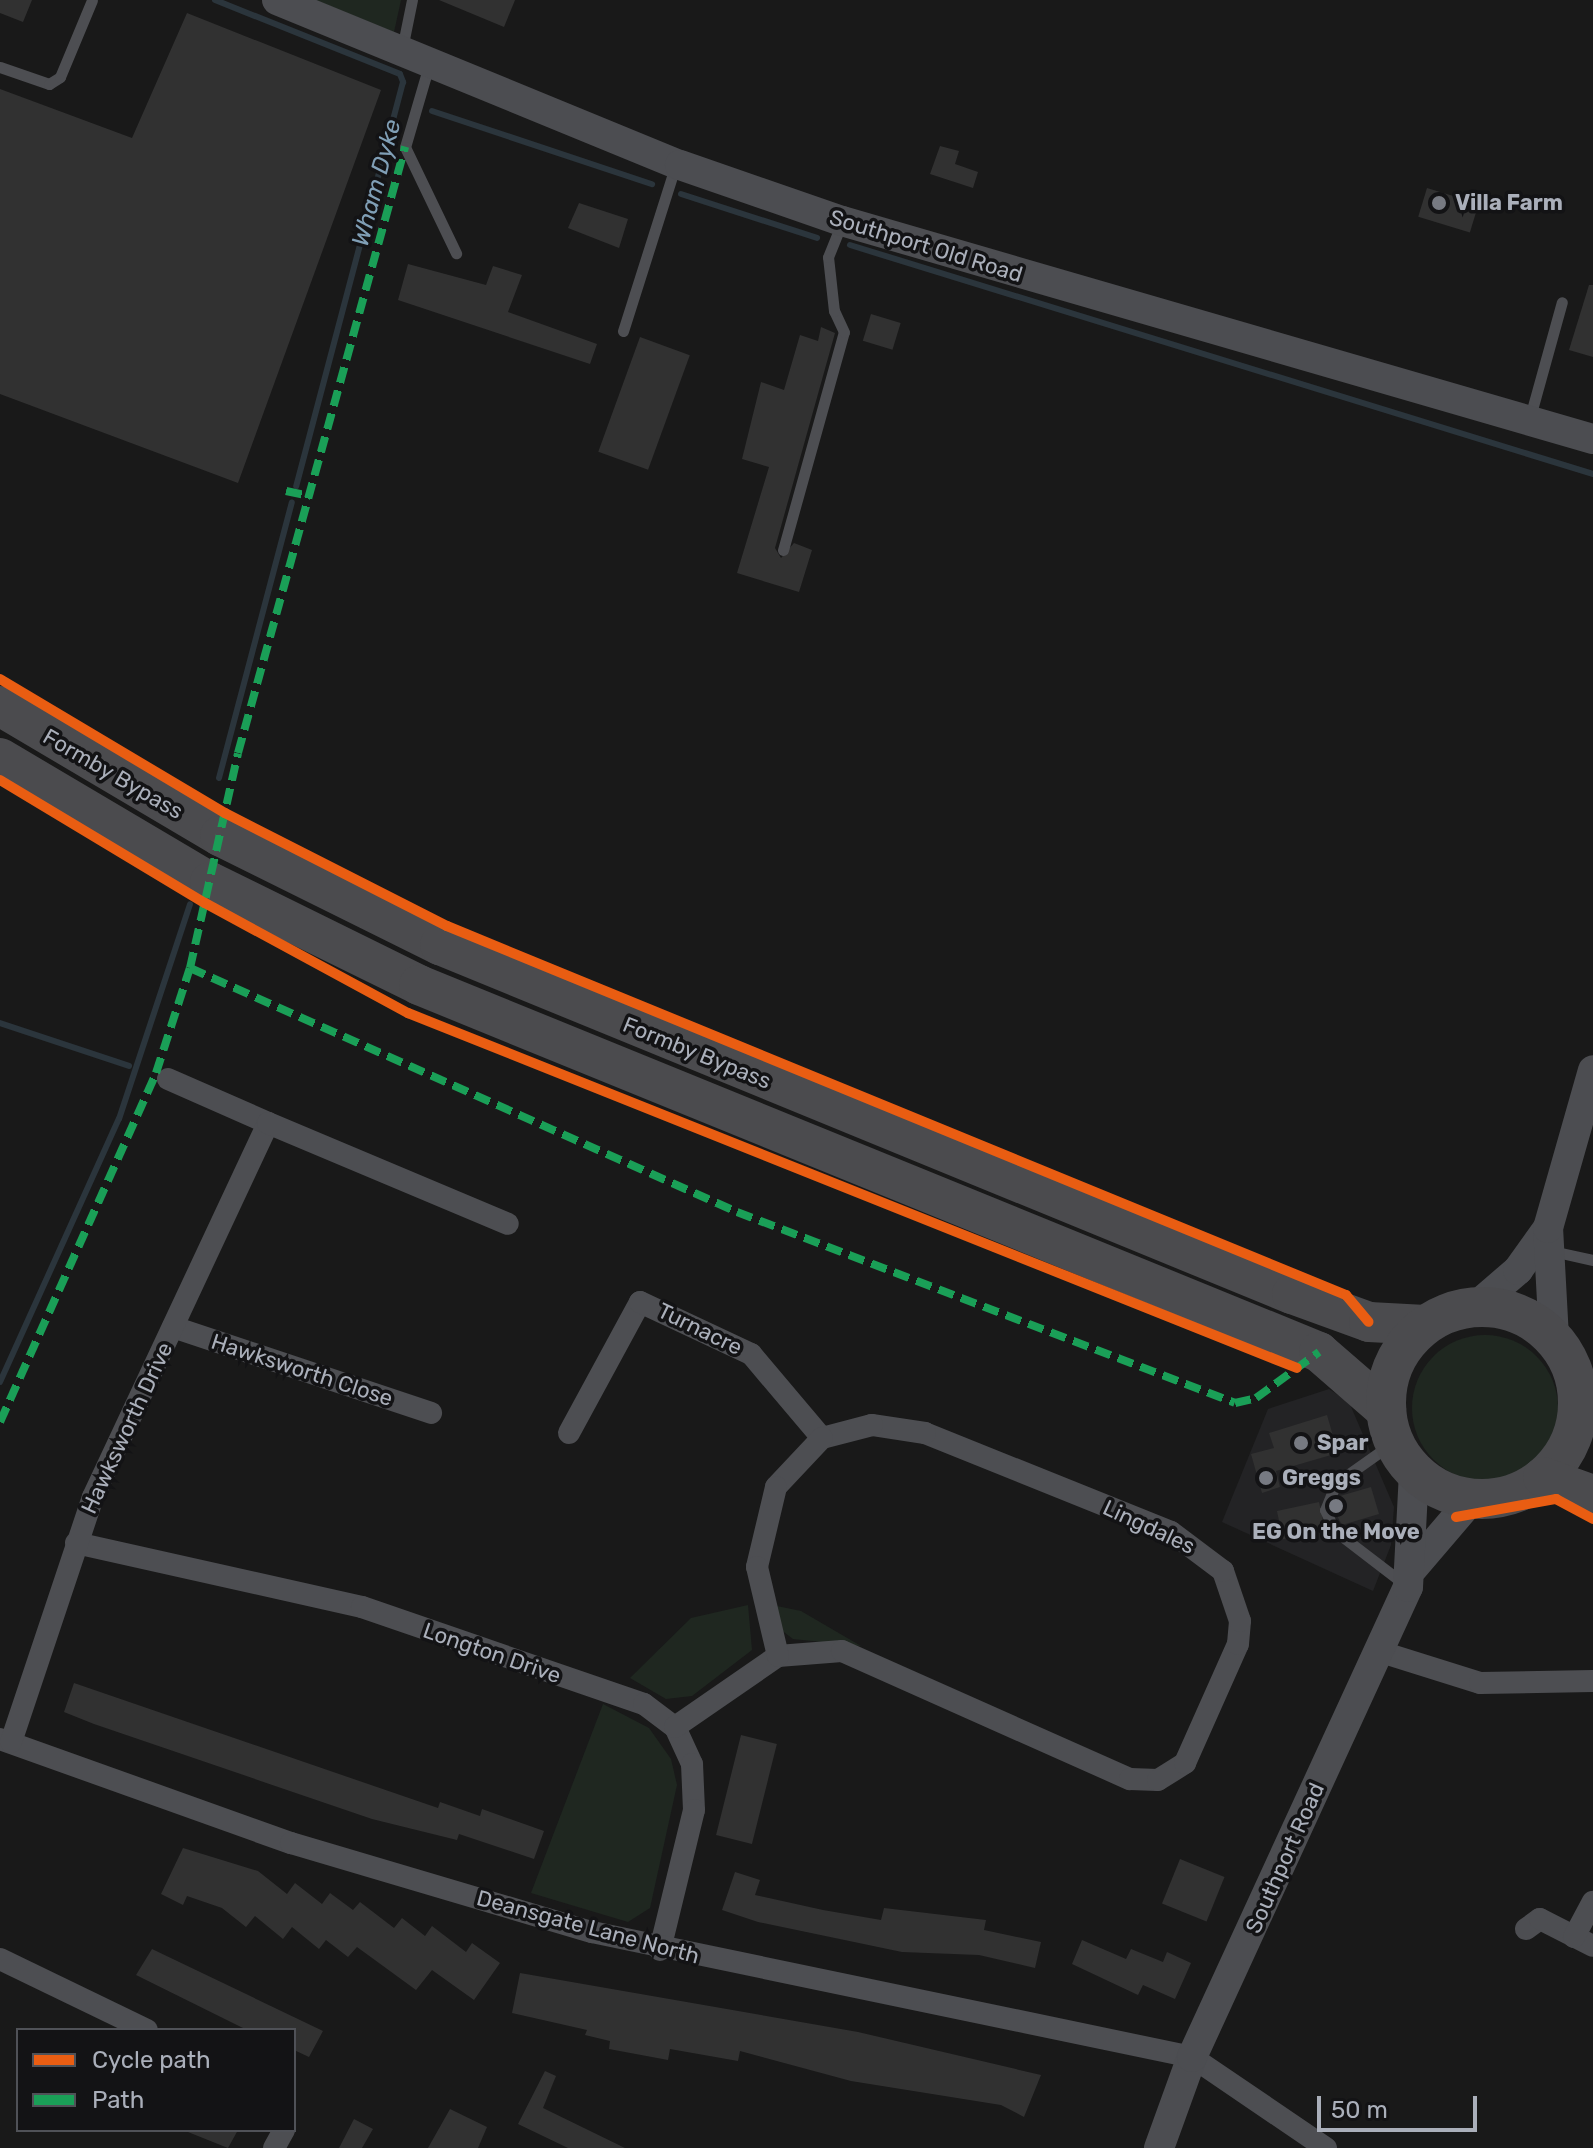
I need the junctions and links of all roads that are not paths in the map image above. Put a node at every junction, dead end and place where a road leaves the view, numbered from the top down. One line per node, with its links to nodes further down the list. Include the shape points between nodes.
1 (92, 0): 6 (lane, via 60,77 49,84)
2 (277, 0): 4 (street, Southport Old Road)
3 (412, 0): 4 (lane)
4 (402, 49): 5 (street, Southport Old Road)
5 (430, 61): 7 (street, Southport Old Road); 9 (lane, via 405,147)
6 (0, 67)
7 (676, 163): 8 (street, Southport Old Road); 11 (lane)
8 (842, 221): 12 (street, Southport Old Road); 14 (lane, via 828,257 834,311 844,332)
9 (456, 253)
10 (1562, 302): 12 (lane)
11 (623, 331)
12 (1529, 422): 13 (street, Southport Old Road)
13 (1593, 439)
14 (783, 550)
15 (0, 706): 25 (highway, Formby Bypass, via 220,836 440,945 1292,1294 1369,1322)
16 (0, 758): 32 (highway, Formby Bypass, via 210,882 419,985 1319,1352)
17 (1593, 1070): 19 (street)
18 (168, 1079): 20 (street)
19 (1588, 1105): 22 (street)
20 (268, 1123): 21 (street); 26 (street, Hawksworth Drive)
21 (508, 1224)
22 (1548, 1239): 23 (lane); 24 (street); 27 (street)
23 (1593, 1260)
24 (1475, 1307): 25 (highway); 27 (highway, via 1531,1320)
25 (1425, 1325): 32 (highway, via 1403,1348)
26 (173, 1327): 29 (street, Hawksworth Close); 36 (street, Hawksworth Drive)
27 (1554, 1338): 28 (highway)
28 (1586, 1411): 33 (highway)
29 (431, 1413)
30 (569, 1433): 31 (street, Turnacre, via 640,1302 751,1354)
31 (822, 1438): 39 (street, via 776,1487 764,1524 761,1601); 39 (street, Lingdales, via 872,1425 909,1428 1171,1532 1223,1571 1237,1598 1238,1644 1185,1763 1140,1781 866,1656)
32 (1398, 1441): 35 (highway, via 1440,1490); 37 (street, Southport Road); 37 (lane, via 1336,1483 1325,1510 1335,1531)
33 (1543, 1477): 34 (highway); 35 (highway, via 1522,1491)
34 (1593, 1495)
35 (1472, 1499): 37 (street, Southport Road)
36 (76, 1543): 41 (street, Longton Drive, via 362,1607 511,1663 611,1691); 42 (street, Hawksworth Drive)
37 (1410, 1578): 38 (street, Southport Road)
38 (1378, 1651): 40 (street, via 1480,1683); 49 (street, Southport Road)
39 (778, 1656): 41 (street)
40 (1593, 1681)
41 (675, 1727): 46 (street, via 692,1764 694,1810)
42 (5, 1740): 46 (street, Deansgate Lane North, via 291,1843)
43 (1593, 1902): 45 (street)
44 (1526, 1929): 45 (street, via 1540,1919)
45 (1584, 1942)
46 (660, 1950): 49 (street, Deansgate Lane North)
47 (0, 1959): 48 (street)
48 (143, 2028)
49 (1192, 2057): 50 (street, Southport Road); 51 (street)
50 (1159, 2148)
51 (1326, 2148)

